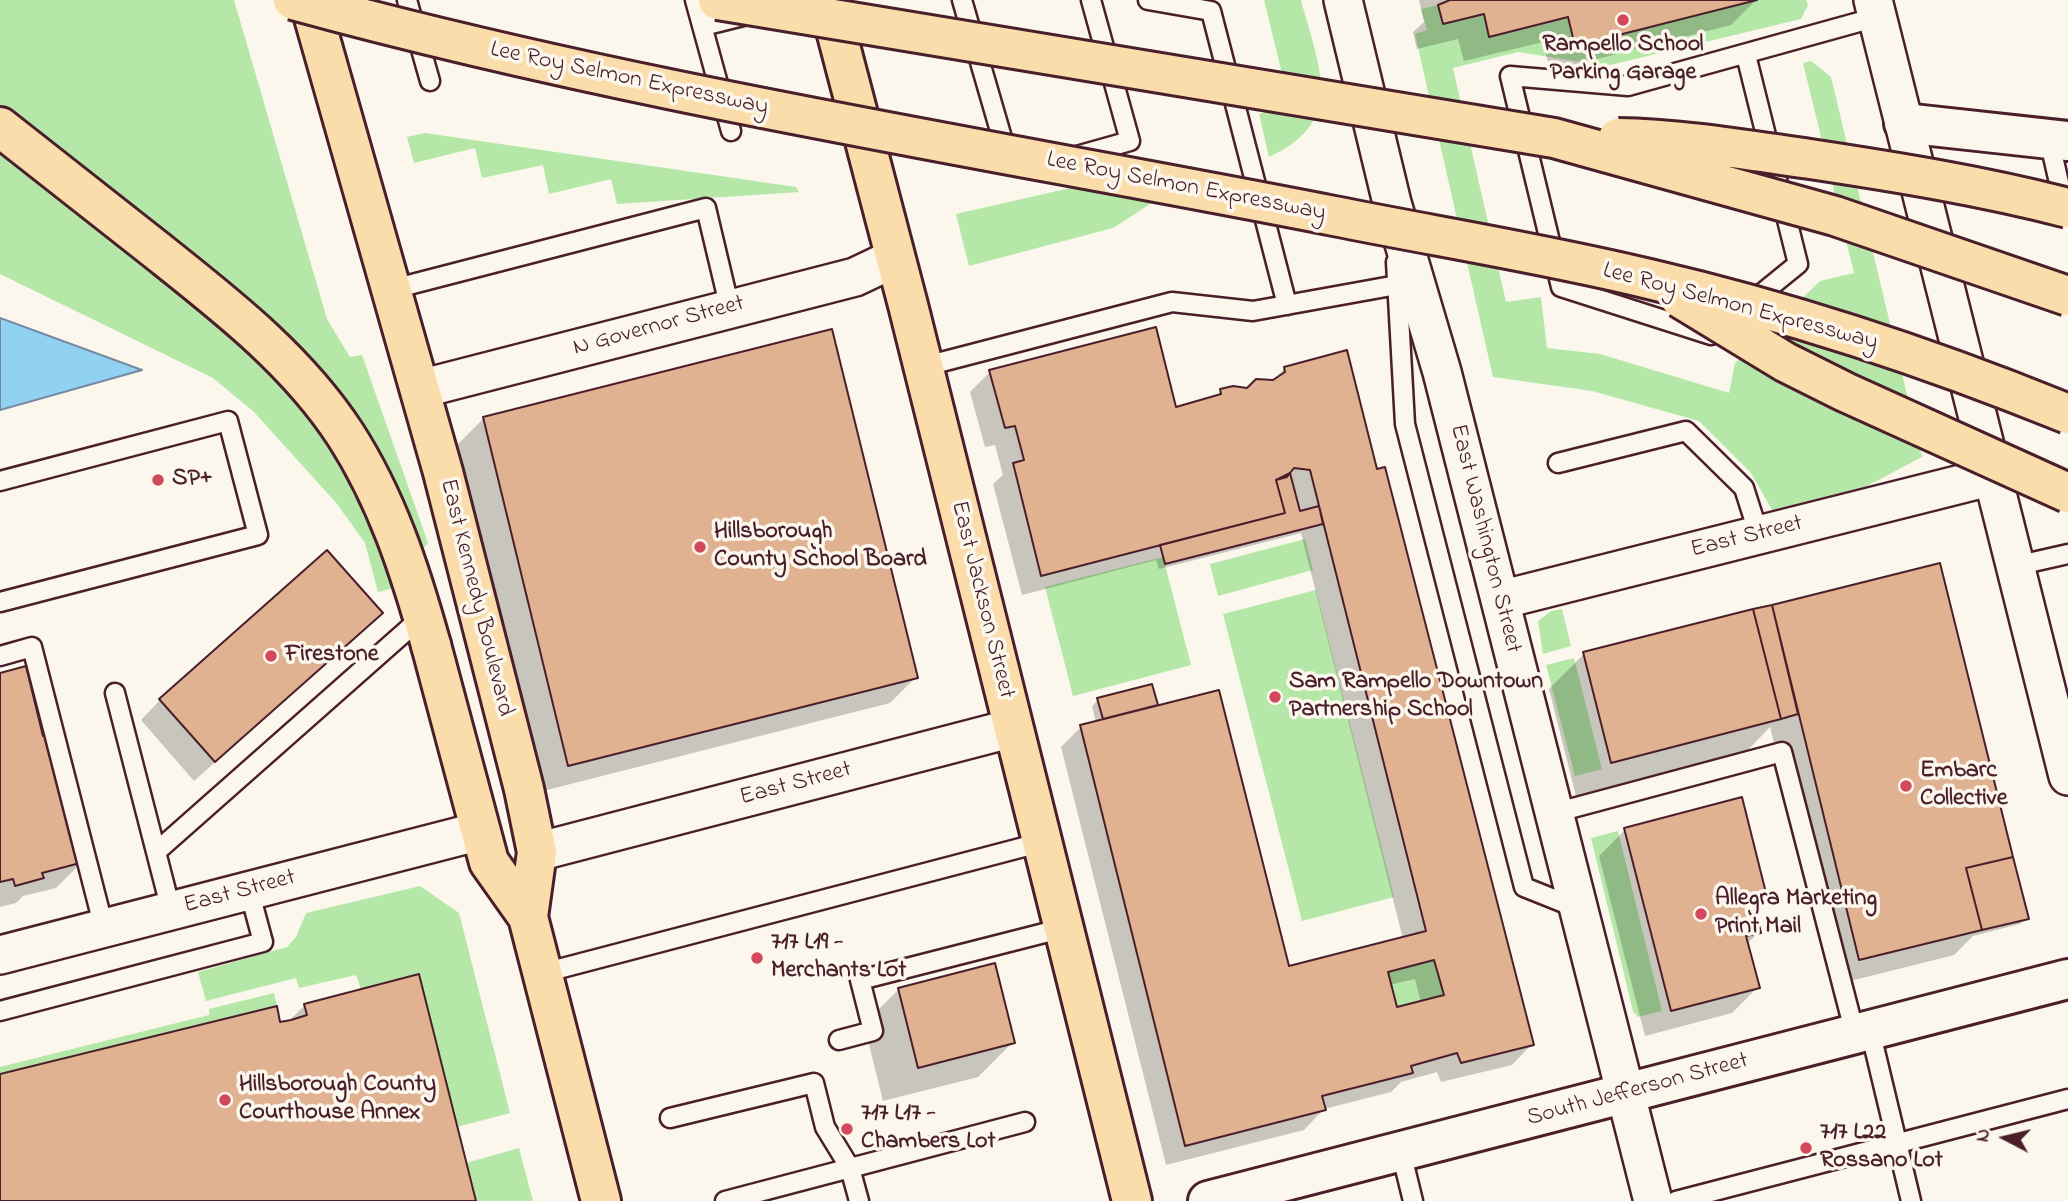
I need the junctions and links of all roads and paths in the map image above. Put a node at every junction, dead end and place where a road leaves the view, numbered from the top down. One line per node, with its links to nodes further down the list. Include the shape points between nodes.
1 (293, 0): 23 (main road, Lee Roy Selmon Expressway, bridge, via 436,39 752,107)
2 (309, 0): 25 (main road, East Kennedy Boulevard)
3 (407, 0): 14 (lane)
4 (695, 0): 12 (lane)
5 (810, 0): 12 (lane)
6 (828, 0): 22 (main road, East Jackson Street)
7 (962, 0): 8 (lane, via 1013,175 1130,141)
8 (1091, 0)
9 (1148, 0): 27 (lane, via 1211,11)
10 (1343, 0): 24 (street, East Washington Street, via 1392,203)
11 (1875, 8): 13 (lane); 15 (street)
12 (710, 13): 17 (lane); 18 (main road, bridge)
13 (1746, 55): 13 (lane, via 1628,86 1510,76 1561,288 1711,335 1798,264)
14 (429, 81)
15 (1904, 123): 19 (main road); 33 (street)
16 (0, 127): 41 (main road, via 232,311 291,366 345,434 377,491 399,537)
17 (731, 131)
18 (1554, 138): 20 (main road, bridge, via 1706,143 1945,181); 26 (main road, bridge, via 1835,216)
19 (2059, 140): 21 (lane)
20 (2068, 208)
21 (2068, 222)
22 (895, 258): 28 (street, N Governor Street, via 855,277); 29 (main road, East Jackson Street)
23 (1649, 278): 31 (main road, Lee Roy Selmon Expressway, bridge, via 1892,349); 35 (main road, bridge, via 1785,362 1845,393)
24 (1406, 283): 27 (lane); 39 (street, East Washington Street); 52 (lane, via 1405,424 1524,887)
25 (393, 289): 28 (lane, via 706,208); 30 (main road, East Kennedy Boulevard)
26 (2068, 296)
27 (1287, 305): 29 (lane, via 1253,311 1172,302)
28 (730, 309): 30 (street, N Governor Street)
29 (922, 368): 44 (main road, East Jackson Street)
30 (420, 389): 50 (main road, East Kennedy Boulevard)
31 (2068, 414)
32 (1558, 463): 36 (lane, via 1686,431 1744,488)
33 (1993, 476): 36 (street, East Street); 38 (street)
34 (0, 481): 40 (lane, via 228,421 258,535)
35 (2068, 493)
36 (1759, 535): 39 (street, East Street)
37 (2068, 554): 38 (lane)
38 (2015, 566): 45 (street)
39 (1500, 600): 46 (street, East Washington Street)
40 (0, 603)
41 (427, 631): 47 (main road); 49 (lane)
42 (0, 656): 55 (lane, via 32,647)
43 (116, 693): 49 (lane)
44 (1013, 728): 48 (main road, East Jackson Street); 50 (street, East Street)
45 (2068, 776)
46 (1555, 813): 52 (street, East Washington Street); 61 (lane, via 1782,752)
47 (480, 831): 51 (street, East Street); 54 (main road, via 489,862)
48 (1043, 842): 56 (main road, East Jackson Street); 58 (lane)
49 (156, 852): 53 (lane)
50 (537, 852): 54 (main road, East Kennedy Boulevard)
51 (249, 890): 53 (street, East Street); 60 (lane, via 263,942)
52 (1579, 909): 63 (street, East Washington Street)
53 (171, 911): 55 (street, East Street)
54 (528, 917): 58 (main road, East Kennedy Boulevard)
55 (104, 928): 57 (street, East Street)
56 (1065, 928): 62 (lane, via 860,980 873,1031); 73 (main road, East Jackson Street)
57 (0, 954)
58 (543, 973): 70 (main road, East Kennedy Boulevard)
59 (2068, 978): 61 (main road, South Jefferson Street)
60 (0, 1011)
61 (1863, 1032): 63 (main road, South Jefferson Street); 67 (lane)
62 (839, 1040)
63 (1627, 1094): 68 (main road, South Jefferson Street); 76 (street, East Washington Street)
64 (2068, 1100): 67 (lane)
65 (670, 1118): 69 (lane, via 814,1083 825,1127)
66 (1025, 1122): 69 (lane)
67 (1897, 1143): 77 (lane); 78 (lane)
68 (1401, 1152): 74 (main road, South Jefferson Street); 75 (lane)
69 (850, 1168): 71 (lane); 72 (lane)
70 (601, 1201)
71 (725, 1201)
72 (859, 1201)
73 (1132, 1201)
74 (1208, 1201)
75 (1413, 1201)
76 (1653, 1201)
77 (1676, 1201)
78 (1911, 1201)

